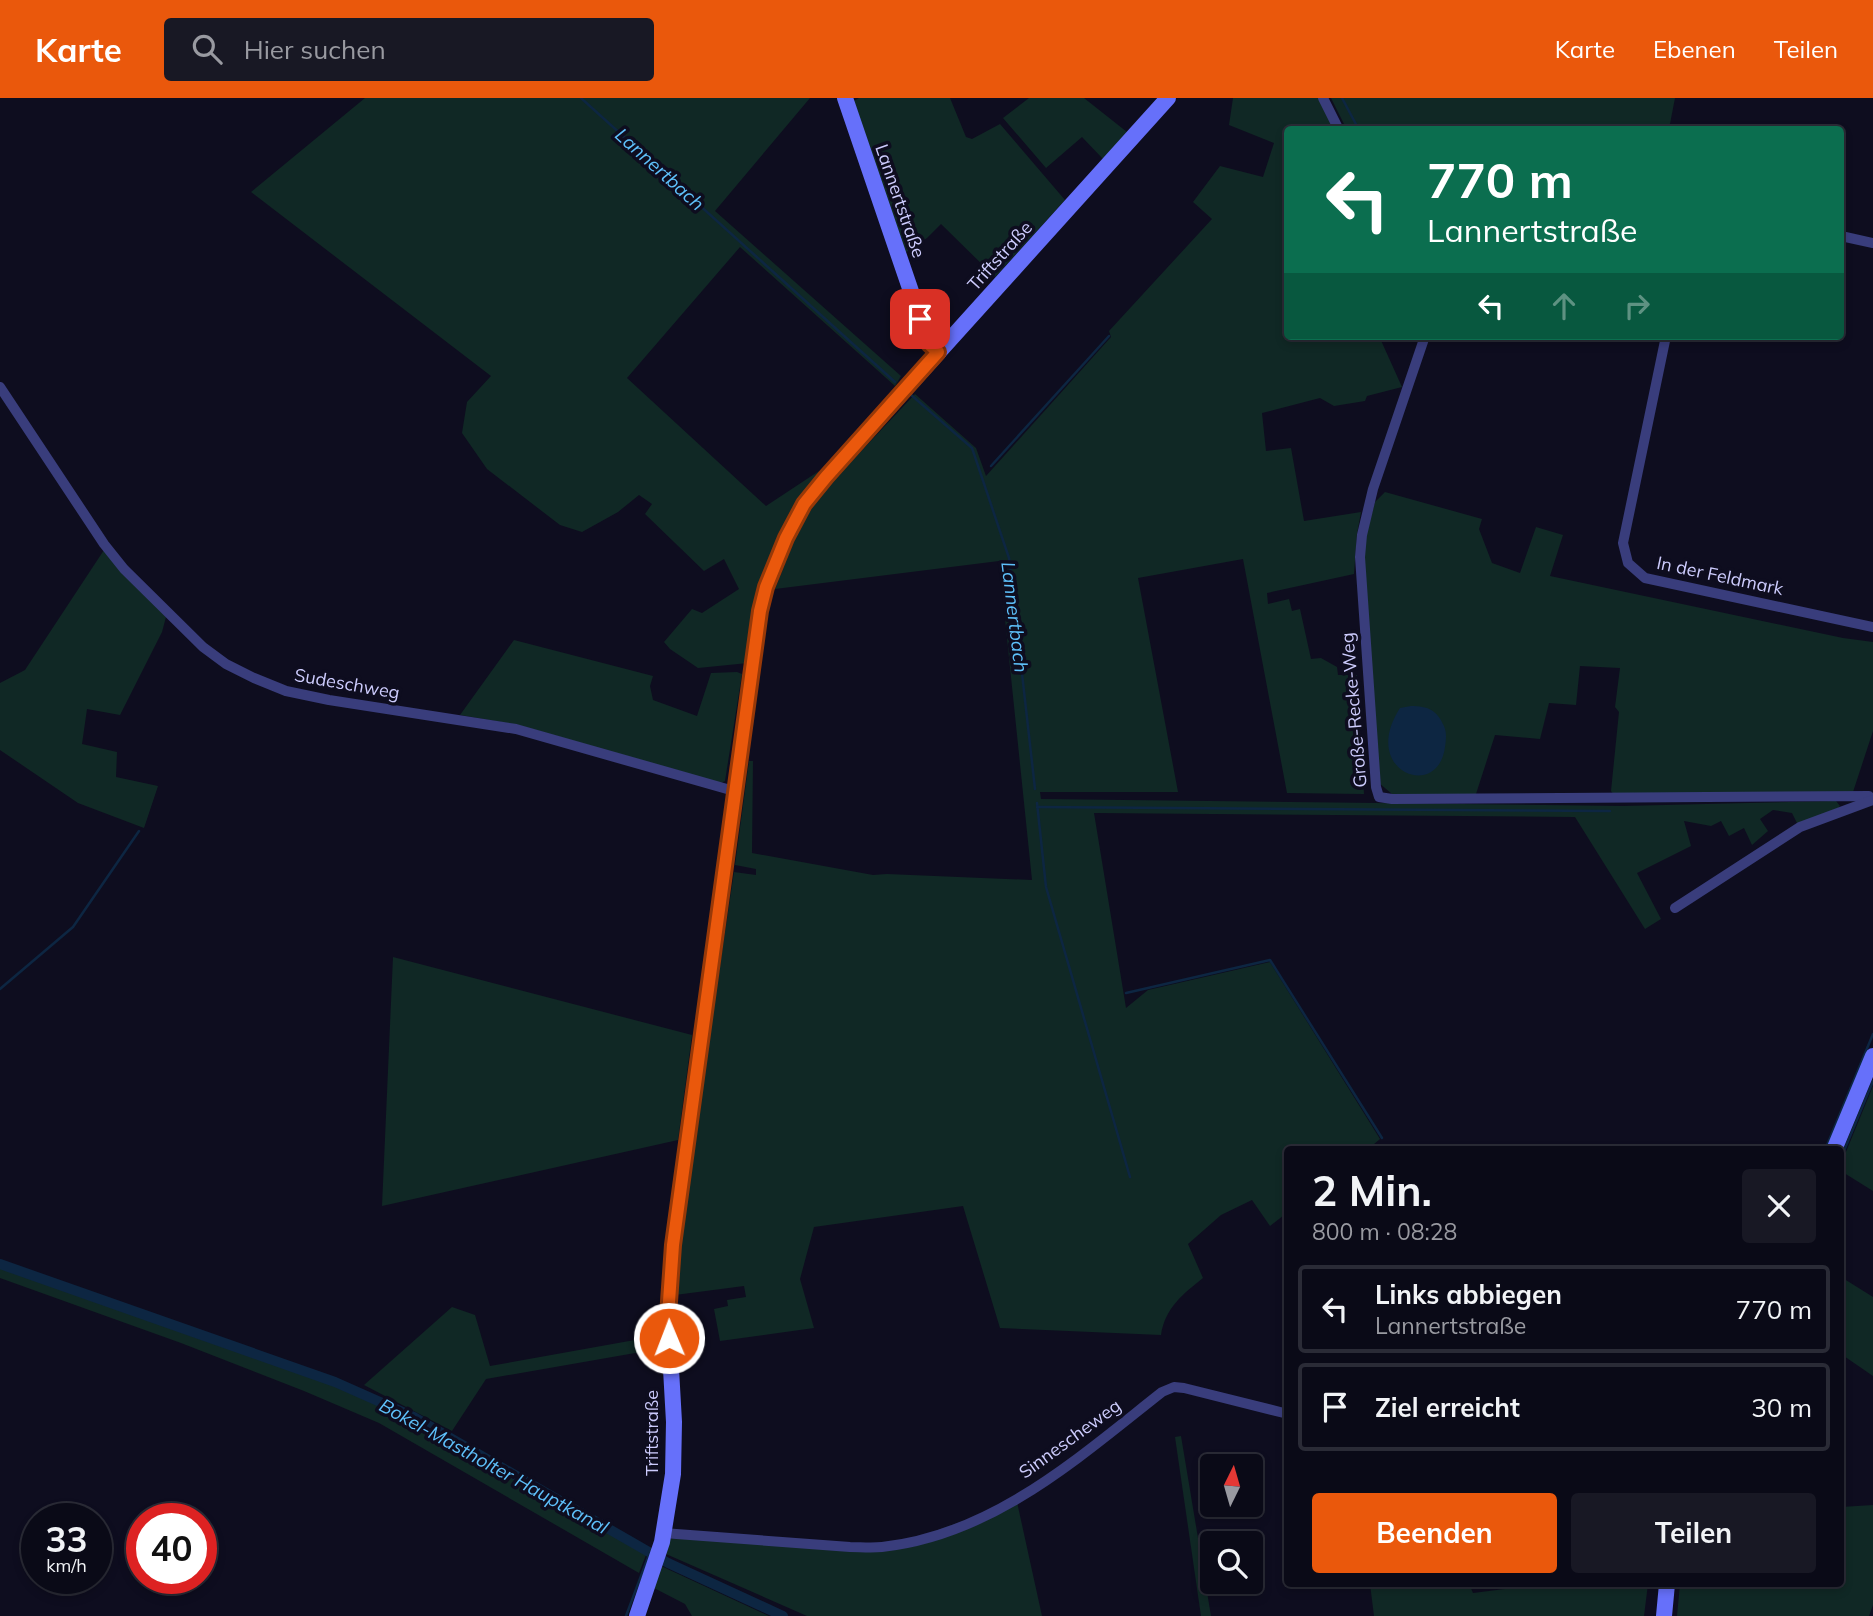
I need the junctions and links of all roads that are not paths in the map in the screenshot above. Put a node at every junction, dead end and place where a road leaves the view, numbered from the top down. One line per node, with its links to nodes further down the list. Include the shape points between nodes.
1 (845, 98): 9 (street, Lannertstraße, via 929,344)
2 (1168, 98): 9 (street, Triftstraße)
3 (1323, 98): 4 (street)
4 (1337, 126)
5 (1844, 237): 6 (street)
6 (1873, 243)
7 (1424, 340): 13 (street, Große-Recke-Weg, via 1373,488 1362,535 1379,797)
8 (1665, 340): 11 (street, In der Feldmark, via 1623,543 1628,563 1644,578)
9 (938, 352): 12 (street, Triftstraße, via 826,477 804,504 786,538 760,611)
10 (0, 387): 12 (street, Sudeschweg, via 124,569 226,664 286,691 516,729)
11 (1873, 627)
12 (734, 791): 20 (street, Triftstraße, via 673,1245 668,1316 673,1474)
13 (1842, 797): 14 (street, Große-Recke-Weg, via 1869,796); 15 (street)
14 (1872, 800): 15 (street, Große-Recke-Weg)
15 (1847, 810): 16 (street, Große-Recke-Weg, via 1800,827)
16 (1675, 908)
17 (1873, 1056): 18 (street)
18 (1836, 1146)
19 (1284, 1414): 20 (street, Sinnescheweg, via 1174,1387 1058,1474 978,1521 931,1538 860,1547)
20 (662, 1537): 22 (street, Triftstraße)
21 (1667, 1587): 23 (street)
22 (636, 1616)
23 (1664, 1616)

